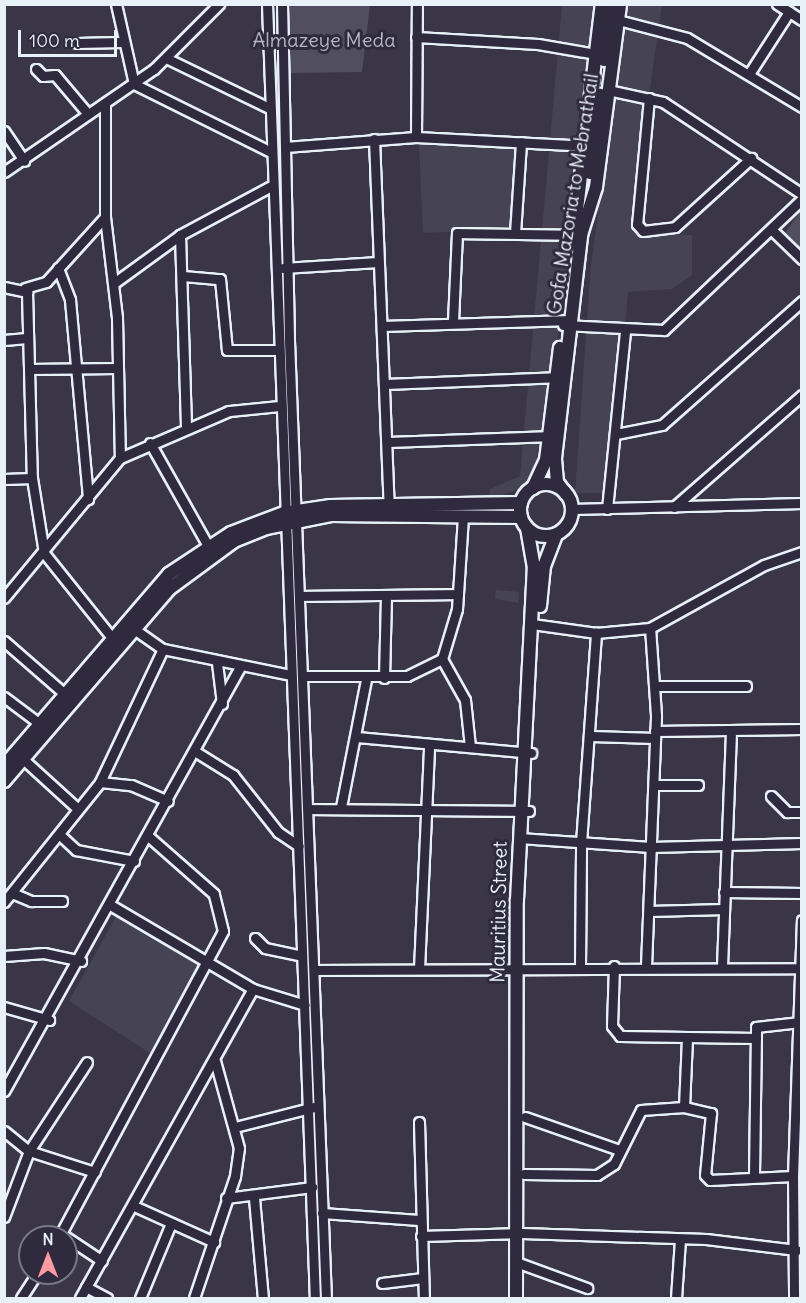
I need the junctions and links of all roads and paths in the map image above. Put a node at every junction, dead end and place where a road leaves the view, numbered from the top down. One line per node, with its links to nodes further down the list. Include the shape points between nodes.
1 (116, 4): 14 (street)
2 (219, 4): 17 (street)
3 (267, 4): 25 (street)
4 (282, 4): 32 (street)
5 (417, 4): 13 (street)
6 (602, 4): 16 (main road, Gofa Mazoria to Mebrathail)
7 (611, 4): 41 (main road)
8 (620, 4): 11 (main road, Gofa Mazoria to Mebrathail)
9 (777, 4): 10 (street)
10 (789, 12): 12 (street); 19 (street)
11 (618, 20): 19 (street, via 687,38); 21 (main road, Gofa Mazoria to Mebrathail)
12 (801, 20)
13 (416, 37): 16 (street, via 538,44); 28 (street)
14 (121, 42): 15 (street); 20 (street)
15 (77, 43)
16 (596, 54): 31 (main road, Gofa Mazoria to Mebrathail)
17 (166, 58): 20 (street); 25 (street)
18 (36, 69): 26 (street, via 43,76 55,75)
19 (749, 75): 24 (street)
20 (134, 84): 23 (street); 33 (street)
21 (609, 90): 22 (street); 41 (main road, Gofa Mazoria to Mebrathail, via 596,187)
22 (649, 98): 34 (street, via 679,111); 34 (street, via 637,224 643,231 675,227)
23 (105, 103): 26 (street); 40 (street)
24 (801, 107)
25 (269, 108): 33 (street)
26 (88, 114): 35 (street)
27 (4, 131): 35 (street)
28 (416, 137): 29 (street); 30 (street)
29 (374, 139): 32 (street); 47 (street)
30 (521, 142): 31 (street); 43 (street)
31 (585, 146): 41 (main road, Gofa Mazoria to Mebrathail)
32 (285, 147): 49 (street)
33 (269, 151): 37 (street)
34 (751, 158): 38 (street)
35 (24, 160): 36 (street)
36 (4, 172)
37 (271, 186): 45 (street); 50 (street)
38 (801, 194)
39 (801, 199): 42 (street)
40 (105, 217): 48 (street); 52 (street)
41 (581, 219): 44 (main road, Gofa Mazoria to Mebrathail)
42 (772, 230): 46 (street); 59 (street, via 677,322 664,330)
43 (515, 233): 44 (street); 56 (street, via 457,233)
44 (577, 234): 57 (main road, Gofa Mazoria to Mebrathail)
45 (180, 235): 51 (street); 52 (street)
46 (801, 259)
47 (378, 262): 49 (street); 58 (street)
48 (58, 268): 54 (street, via 46,282); 65 (street, via 70,300)
49 (287, 268): 50 (street); 88 (street)
50 (275, 269): 62 (street)
51 (183, 276): 62 (street, via 220,279 227,350); 70 (street)
52 (114, 283): 63 (street)
53 (4, 287): 54 (street)
54 (25, 288): 60 (street)
55 (801, 301): 71 (street, via 662,425)
56 (453, 321): 57 (street); 58 (street)
57 (567, 323): 59 (street); 66 (main road, Gofa Mazoria to Mebrathail)
58 (382, 326): 67 (street)
59 (625, 332): 71 (street)
60 (27, 338): 61 (street); 64 (street)
61 (4, 340)
62 (277, 350): 69 (street)
63 (117, 368): 65 (street); 75 (street)
64 (29, 369): 65 (street); 76 (street)
65 (77, 369): 80 (street)
66 (560, 377): 67 (street); 72 (main road, Gofa Mazoria to Mebrathail)
67 (385, 384): 73 (street)
68 (801, 396): 84 (street)
69 (279, 406): 70 (street, via 238,409); 88 (street)
70 (186, 427): 74 (street)
71 (616, 434): 86 (street)
72 (554, 436): 73 (street); 78 (main road, Gofa Mazoria to Mebrathail); 79 (main road, Gofa Mazoria to Mebrathail, via 555,473)
73 (388, 442): 83 (street)
74 (150, 443): 75 (street); 91 (street)
75 (120, 458): 80 (street)
76 (32, 478): 77 (street); 93 (street)
77 (4, 479)
78 (533, 488): 79 (main road, via 551,485); 81 (main road)
79 (566, 494): 85 (main road)
80 (88, 499): 93 (street)
81 (521, 503): 83 (main road); 89 (main road)
82 (801, 503): 84 (street)
83 (389, 506): 88 (main road)
84 (674, 507): 86 (street)
85 (572, 509): 86 (street); 90 (main road, via 568,524)
86 (607, 509)
87 (463, 516): 88 (main road); 89 (main road); 94 (street)
88 (292, 517): 91 (main road); 95 (street); 100 (main road, via 213,552 182,575); 108 (street)
89 (524, 522): 90 (main road, via 540,536); 98 (main road, Mauritius Street, via 533,546)
90 (556, 534): 98 (main road, Mauritius Street, via 544,566)
91 (208, 546): 103 (main road, via 169,574)
92 (801, 552): 99 (street, via 764,565)
93 (44, 553): 96 (street); 103 (street)
94 (458, 594): 97 (street); 105 (street)
95 (302, 596): 97 (street); 109 (street)
96 (4, 597)
97 (386, 597): 110 (street)
98 (535, 624): 101 (street); 126 (main road, Mauritius Street)
99 (650, 628): 101 (street); 112 (street)
100 (134, 629): 103 (main road); 104 (street)
101 (596, 633): 121 (street)
102 (4, 641): 114 (street)
103 (116, 643): 114 (main road); 127 (main road)
104 (163, 649): 106 (street); 130 (street)
105 (442, 659): 110 (street, via 428,669); 124 (street, via 465,700)
106 (217, 663): 107 (street); 116 (street)
107 (240, 668): 108 (street); 116 (street)
108 (291, 675): 146 (street)
109 (305, 676): 111 (street); 137 (street)
110 (384, 678): 111 (street)
111 (366, 680): 122 (street)
112 (656, 686): 113 (street); 120 (street)
113 (746, 686)
114 (66, 695): 117 (main road)
115 (4, 697): 117 (street)
116 (222, 704): 125 (street)
117 (40, 724): 128 (main road)
118 (801, 729): 119 (street)
119 (731, 731): 120 (street); 148 (street)
120 (655, 734): 121 (street); 131 (street)
121 (591, 736): 144 (street)
122 (356, 737): 123 (street); 135 (street)
123 (429, 745): 124 (street); 138 (street)
124 (470, 747): 126 (street)
125 (196, 752): 134 (street); 146 (street, via 233,776 278,832)
126 (527, 753): 139 (main road, Mauritius Street)
127 (23, 759): 129 (main road); 136 (street)
128 (4, 766)
129 (4, 781)
130 (100, 782): 134 (street, via 131,785); 136 (street)
131 (654, 785): 132 (street); 147 (street)
132 (698, 785)
133 (771, 796): 140 (street, via 787,812)
134 (168, 801): 142 (street)
135 (341, 807): 137 (street); 138 (street)
136 (78, 809): 141 (street)
137 (309, 809): 171 (street)
138 (425, 809): 139 (street); 170 (street)
139 (525, 810): 143 (main road, Mauritius Street)
140 (801, 812)
141 (61, 836): 149 (street, via 76,850); 151 (street)
142 (148, 836): 149 (street); 163 (street, via 214,894 223,932)
143 (523, 838): 144 (street); 164 (main road, Mauritius Street)
144 (581, 843): 147 (street); 165 (street)
145 (801, 843): 148 (street)
146 (299, 846): 161 (street)
147 (651, 847): 148 (street); 157 (street)
148 (727, 848): 150 (street)
149 (134, 861): 155 (street)
150 (724, 892): 152 (street); 156 (street)
151 (12, 893): 153 (street, via 31,901); 154 (street)
152 (801, 894)
153 (62, 901)
154 (4, 902)
155 (112, 906): 162 (street); 163 (street)
156 (724, 909): 157 (street); 168 (street)
157 (649, 911): 167 (street)
158 (801, 920): 169 (street)
159 (255, 938): 161 (street, via 273,951)
160 (4, 956): 162 (street, via 44,953)
161 (302, 956): 173 (street)
162 (81, 961): 175 (street)
163 (211, 961): 172 (street); 192 (street)
164 (520, 966): 165 (street); 170 (street); 186 (main road, Mauritius Street); 206 (main road, Mauritius Street)
165 (580, 966): 166 (street)
166 (614, 966): 167 (street); 177 (street, via 614,1033)
167 (646, 966): 168 (street)
168 (722, 966): 169 (street)
169 (801, 968): 176 (street)
170 (419, 969): 171 (street)
171 (315, 970): 184 (street)
172 (253, 989): 173 (street); 179 (street)
173 (305, 1005): 183 (street)
174 (4, 1007): 175 (street)
175 (49, 1020): 181 (street)
176 (800, 1022): 178 (street, via 758,1024); 195 (street)
177 (687, 1038): 178 (street); 185 (street)
178 (756, 1038): 194 (street)
179 (215, 1060): 188 (street); 200 (street)
180 (87, 1062): 190 (street)
181 (9, 1080): 182 (street)
182 (4, 1091)
183 (309, 1107): 184 (street); 188 (street); 196 (street)
184 (319, 1107): 201 (street)
185 (684, 1107): 191 (street, via 641,1110); 194 (street, via 711,1113 707,1178 722,1182)
186 (525, 1117): 191 (street); 193 (main road, Mauritius Street)
187 (419, 1122): 203 (street)
188 (235, 1127): 197 (street, via 237,1163)
189 (4, 1131): 190 (street)
190 (29, 1150): 192 (street); 199 (street)
191 (619, 1150): 193 (street, via 614,1164 597,1175)
192 (95, 1172): 205 (street)
193 (524, 1174): 206 (main road, Mauritius Street)
194 (754, 1175): 195 (street)
195 (794, 1176): 211 (street)
196 (312, 1187): 198 (street); 225 (street)
197 (226, 1198): 198 (street); 209 (street)
198 (254, 1198): 224 (street)
199 (7, 1203): 202 (street)
200 (134, 1206): 204 (street); 212 (street)
201 (322, 1213): 203 (street); 226 (street)
202 (4, 1217)
203 (419, 1220): 207 (street)
204 (171, 1223): 209 (street); 222 (street)
205 (68, 1225)
206 (519, 1233): 207 (street); 208 (street); 213 (main road, Mauritius Street)
207 (421, 1236): 214 (street)
208 (680, 1240): 211 (street); 230 (street)
209 (214, 1242): 223 (street)
210 (78, 1246): 212 (street)
211 (796, 1250): 231 (street)
212 (102, 1261): 217 (street)
213 (519, 1262): 218 (street); 228 (main road, Mauritius Street); 229 (main road, Mauritius Street)
214 (423, 1278): 215 (street); 227 (street)
215 (382, 1283)
216 (30, 1285): 219 (street)
217 (86, 1287): 220 (street); 221 (street)
218 (587, 1288)
219 (21, 1299)
220 (80, 1299)
221 (107, 1299)
222 (140, 1299)
223 (194, 1299)
224 (263, 1299)
225 (315, 1299)
226 (326, 1299)
227 (424, 1299)
228 (516, 1299)
229 (522, 1299)
230 (676, 1299)
231 (794, 1299)

